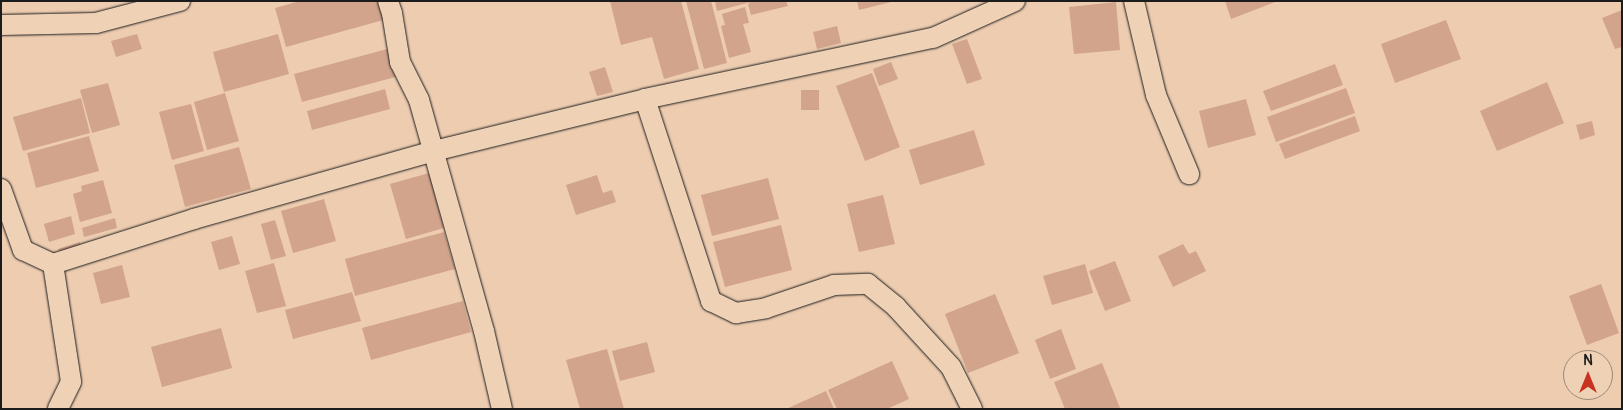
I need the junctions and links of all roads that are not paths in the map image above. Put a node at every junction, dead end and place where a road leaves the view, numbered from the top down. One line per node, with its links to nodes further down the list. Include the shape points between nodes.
1 (180, 1): 5 (street, via 96,23)
2 (388, 1): 7 (street, via 400,62 419,100)
3 (1015, 1): 6 (street, via 933,38)
4 (1134, 1): 8 (street, via 1156,95)
5 (1, 25)
6 (645, 98): 7 (street); 13 (street, via 711,300 736,313 766,308 834,285 868,284 896,307 951,367)
7 (434, 151): 10 (street, via 194,219); 12 (street)
8 (1189, 174)
9 (1, 189): 10 (street, via 23,250)
10 (53, 264): 11 (street, via 71,382)
11 (58, 409)
12 (502, 409)
13 (972, 409)

